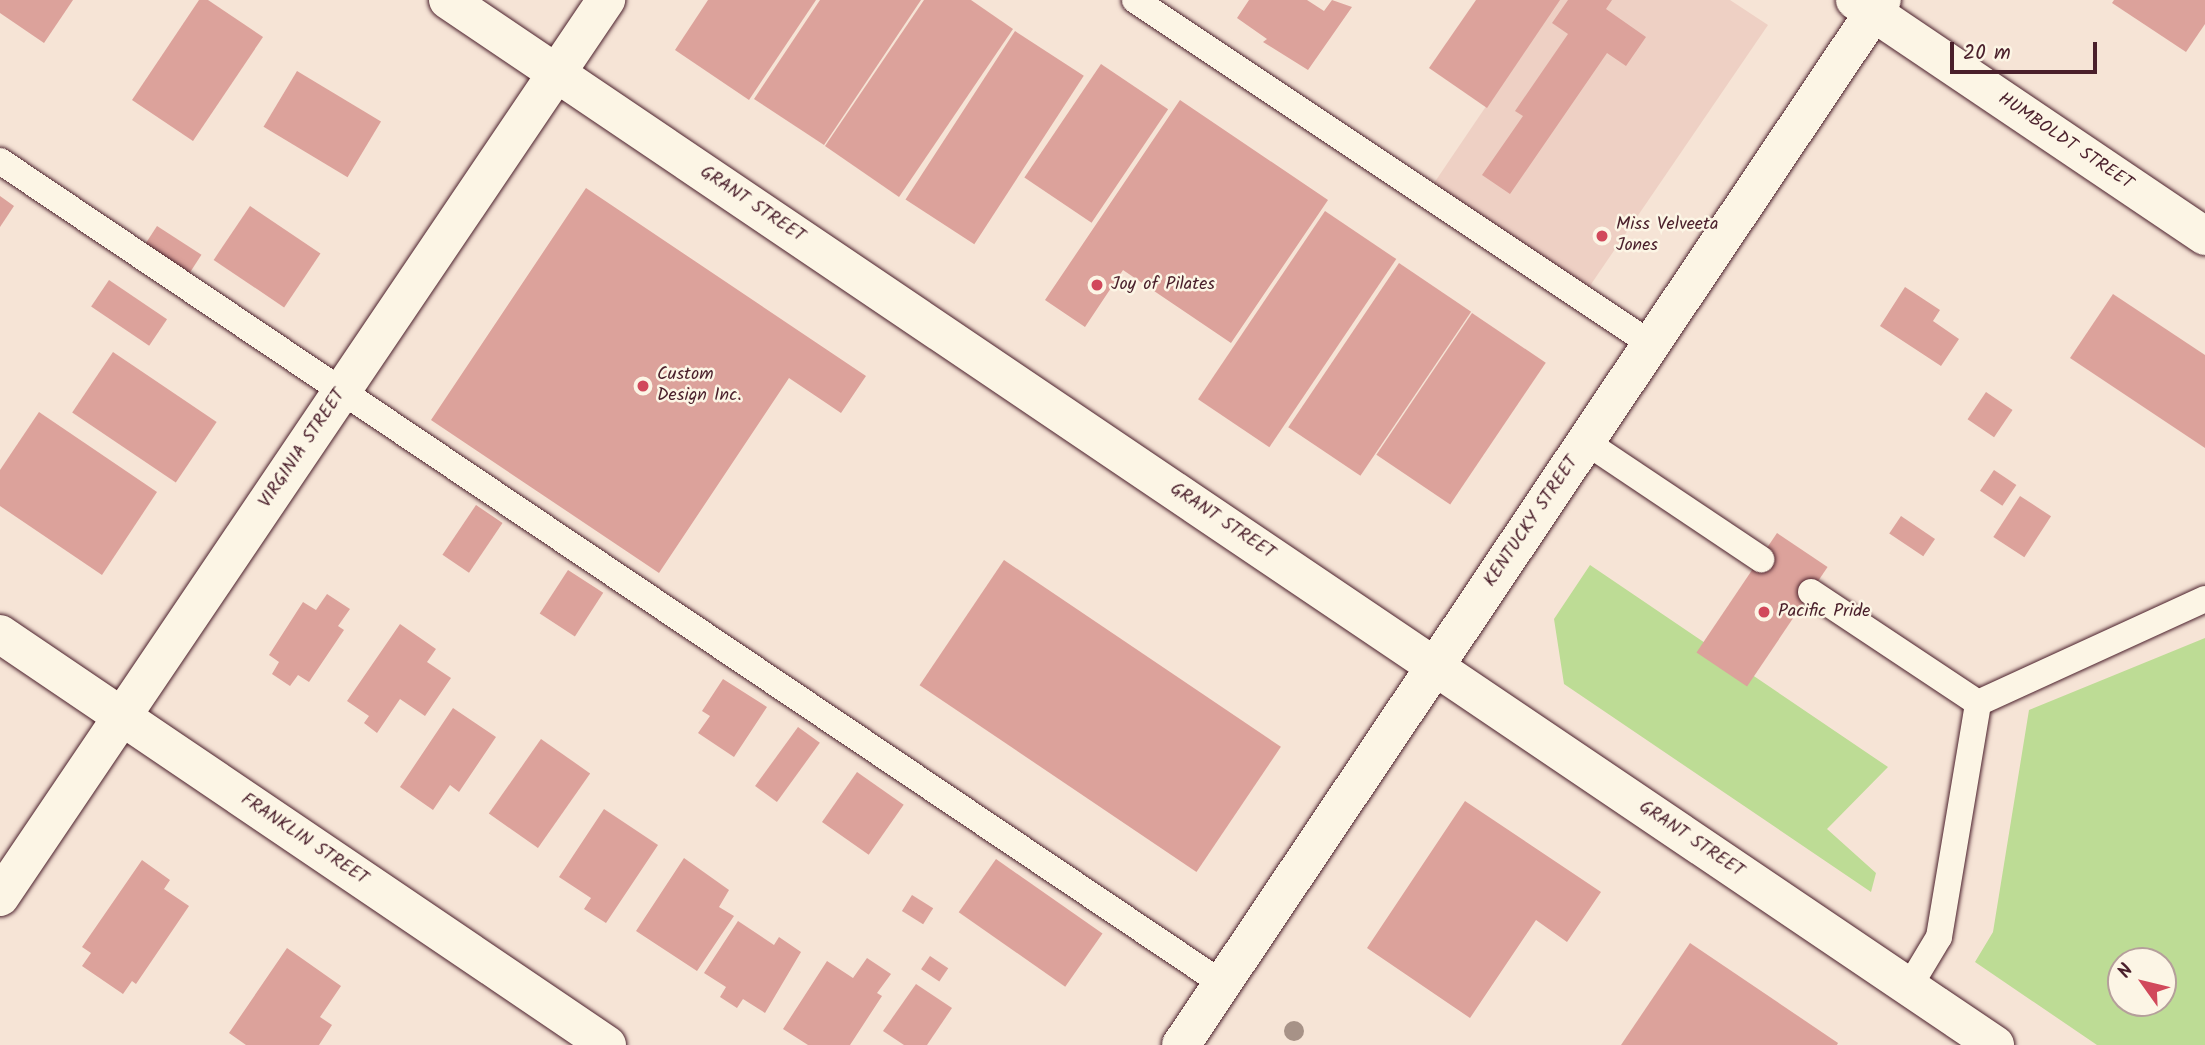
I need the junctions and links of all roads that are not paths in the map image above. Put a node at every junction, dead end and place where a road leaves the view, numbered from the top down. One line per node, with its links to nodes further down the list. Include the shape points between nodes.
1 (448, 0): 5 (street, GRANT STREET)
2 (606, 0): 5 (street, VIRGINIA STREET)
3 (1135, 0): 8 (lane)
4 (1870, 4): 7 (street, HUMBOLDT STREET); 8 (street, KENTUCKY STREET)
5 (556, 74): 9 (street, VIRGINIA STREET); 15 (street, GRANT STREET)
6 (0, 161): 9 (lane)
7 (2205, 236)
8 (1651, 344): 10 (street, KENTUCKY STREET)
9 (342, 391): 17 (street, VIRGINIA STREET); 19 (lane)
10 (1586, 442): 11 (lane); 15 (street, KENTUCKY STREET)
11 (1761, 559)
12 (1811, 592): 16 (lane)
13 (2205, 599): 16 (lane)
14 (0, 635): 17 (street, FRANKLIN STREET)
15 (1435, 667): 19 (street, KENTUCKY STREET); 20 (street, GRANT STREET)
16 (1978, 703): 20 (lane, via 1939,937)
17 (121, 717): 18 (street, VIRGINIA STREET); 21 (street, FRANKLIN STREET)
18 (0, 897)
19 (1223, 984): 22 (street, KENTUCKY STREET)
20 (1909, 987): 23 (street, GRANT STREET)
21 (607, 1045)
22 (1181, 1045)
23 (1995, 1045)

